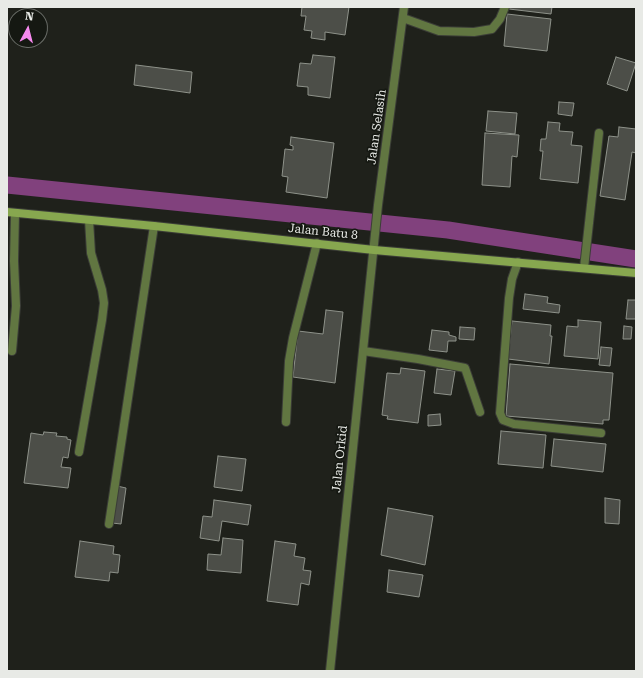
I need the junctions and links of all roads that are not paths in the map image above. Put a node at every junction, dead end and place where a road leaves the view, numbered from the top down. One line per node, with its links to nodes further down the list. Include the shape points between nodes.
1 (404, 7): 3 (street, Jalan Selasih)
2 (505, 7): 3 (street, via 492,29 474,32 439,31)
3 (403, 18): 9 (street, Jalan Selasih)
4 (599, 133): 11 (street)
5 (11, 213): 6 (street, Jalan Batu 8); 13 (street, via 16,306)
6 (89, 220): 7 (street, Jalan Batu 8); 18 (street, via 91,253 104,303)
7 (154, 226): 8 (street, Jalan Batu 8); 19 (street)
8 (316, 243): 9 (street, Jalan Batu 8); 16 (street, via 289,361)
9 (374, 250): 10 (street, Jalan Batu 8); 14 (street, Jalan Orkid)
10 (518, 262): 11 (street, Jalan Batu 8); 17 (street, via 509,298 500,413 503,420 514,424)
11 (584, 268): 12 (street, Jalan Batu 8)
12 (636, 273)
13 (12, 351)
14 (363, 351): 15 (street, via 465,368); 20 (street, Jalan Orkid)
15 (480, 412)
16 (286, 422)
17 (601, 433)
18 (78, 452)
19 (109, 524)
20 (330, 671)

